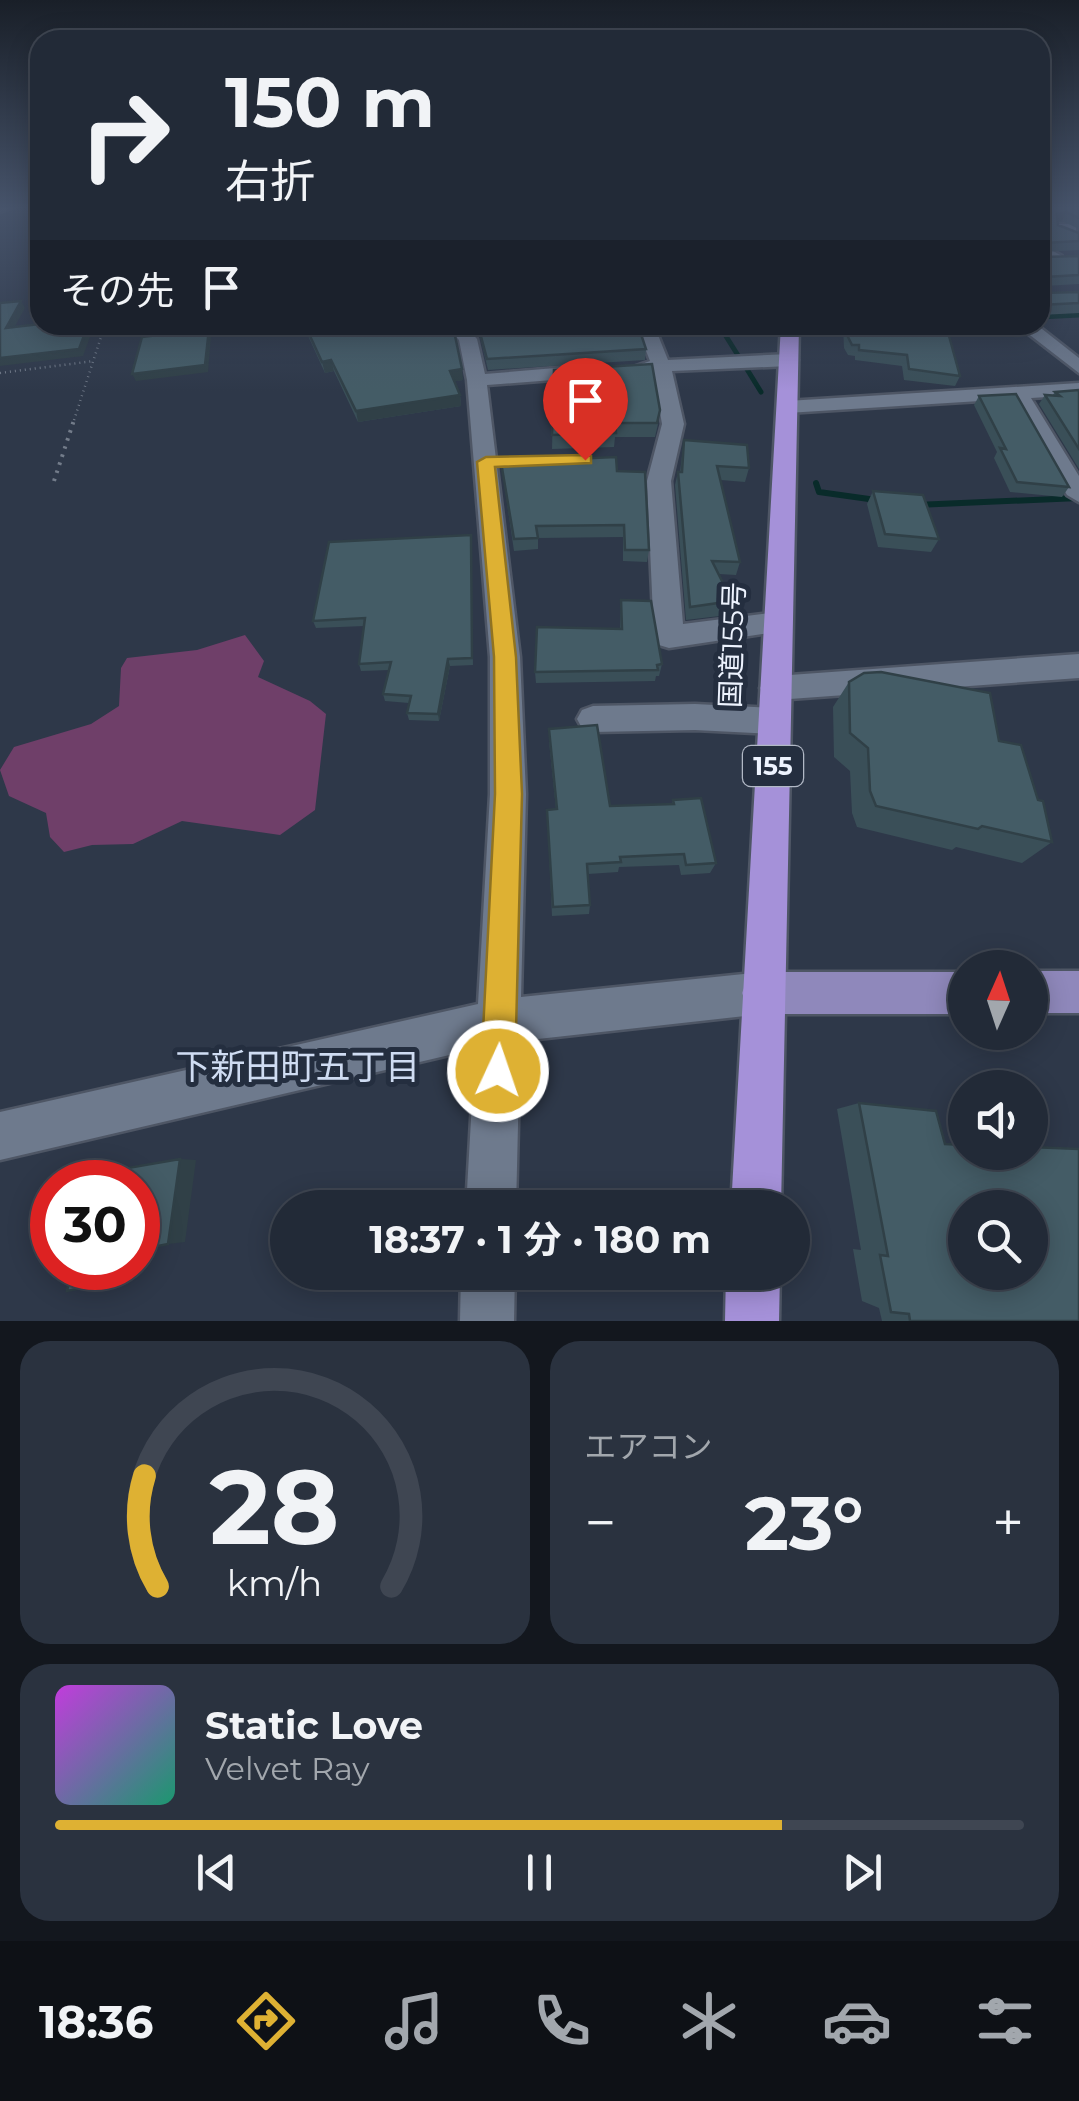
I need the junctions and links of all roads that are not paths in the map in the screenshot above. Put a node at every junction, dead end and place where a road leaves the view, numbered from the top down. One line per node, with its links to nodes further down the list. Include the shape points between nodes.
1 (464, 335): 8 (street)
2 (649, 335): 6 (street)
3 (790, 335): 5 (highway, 国道155号 / 155)
4 (1039, 335): 7 (street)
5 (789, 360): 6 (street); 11 (highway, 国道155号 / 155)
6 (662, 366): 8 (street); 13 (street, via 672,424 658,481 670,637)
7 (1079, 367)
8 (478, 380): 21 (street, via 496,462 505,657)
9 (1079, 389): 10 (street)
10 (1018, 392): 11 (street); 12 (street)
11 (787, 406): 13 (highway, 国道155号 / 155)
12 (1079, 494)
13 (778, 623): 15 (highway, 国道155号 / 155)
14 (1079, 666): 15 (street)
15 (775, 705): 16 (street, via 695,717); 20 (highway, 国道155号 / 155)
16 (593, 720)
17 (948, 992): 20 (main road)
18 (1048, 992): 19 (main road)
19 (1079, 992)
20 (763, 993): 21 (street); 24 (highway, 国道155号 / 155)
21 (501, 1021): 22 (street); 23 (street)
22 (0, 1136)
23 (492, 1190)
24 (757, 1190)
25 (488, 1290): 27 (street)
26 (753, 1290): 28 (highway)
27 (487, 1321)
28 (752, 1321)

